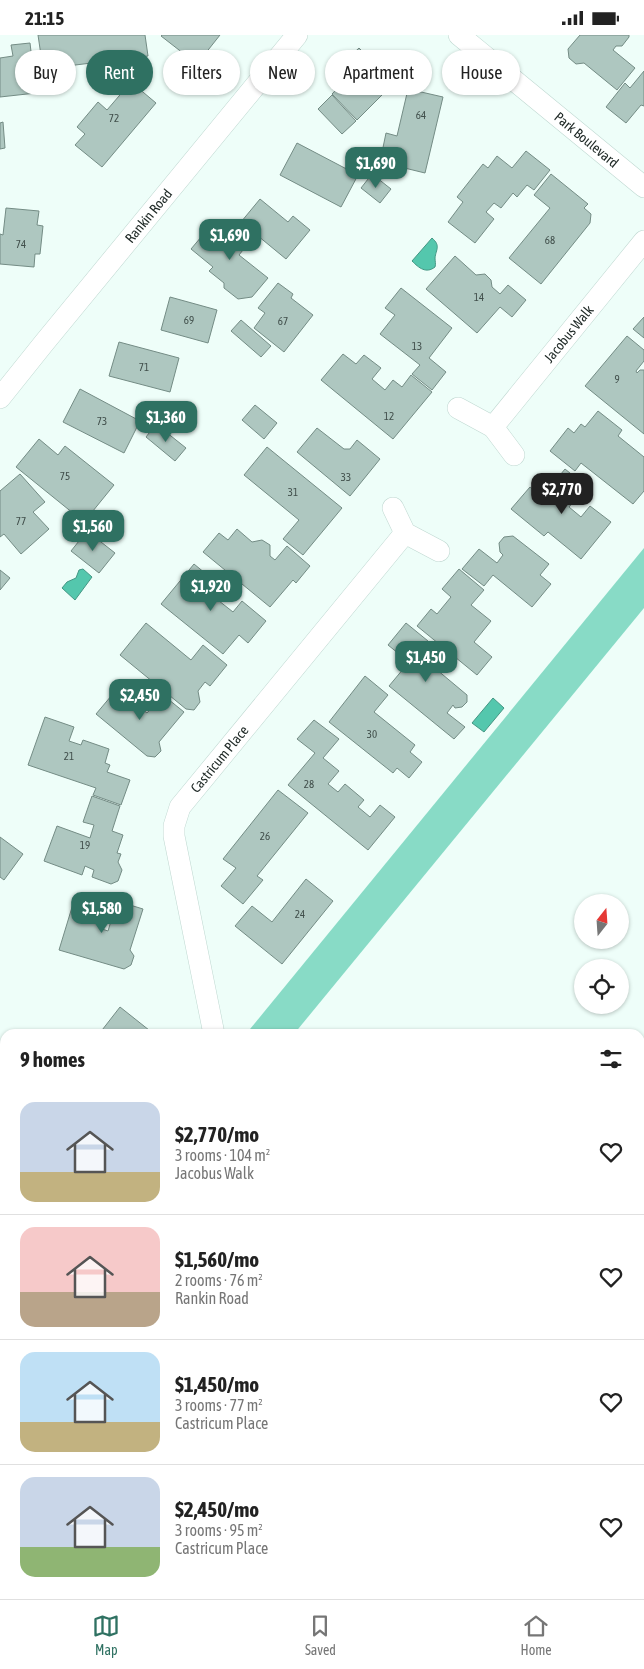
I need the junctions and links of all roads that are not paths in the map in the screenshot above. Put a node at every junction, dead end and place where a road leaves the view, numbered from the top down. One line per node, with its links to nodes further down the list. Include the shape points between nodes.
1 (297, 35): 5 (street, Rankin Road)
2 (459, 35): 3 (street, Park Boulevard)
3 (644, 187)
4 (644, 241): 7 (street, Jacobus Walk)
5 (0, 398)
6 (458, 409): 7 (street)
7 (493, 427): 8 (street)
8 (514, 455)
9 (393, 508): 10 (street)
10 (405, 533): 11 (street); 12 (street, Castricum Place, via 180,807 176,816 174,836)
11 (440, 551)
12 (213, 1029)

